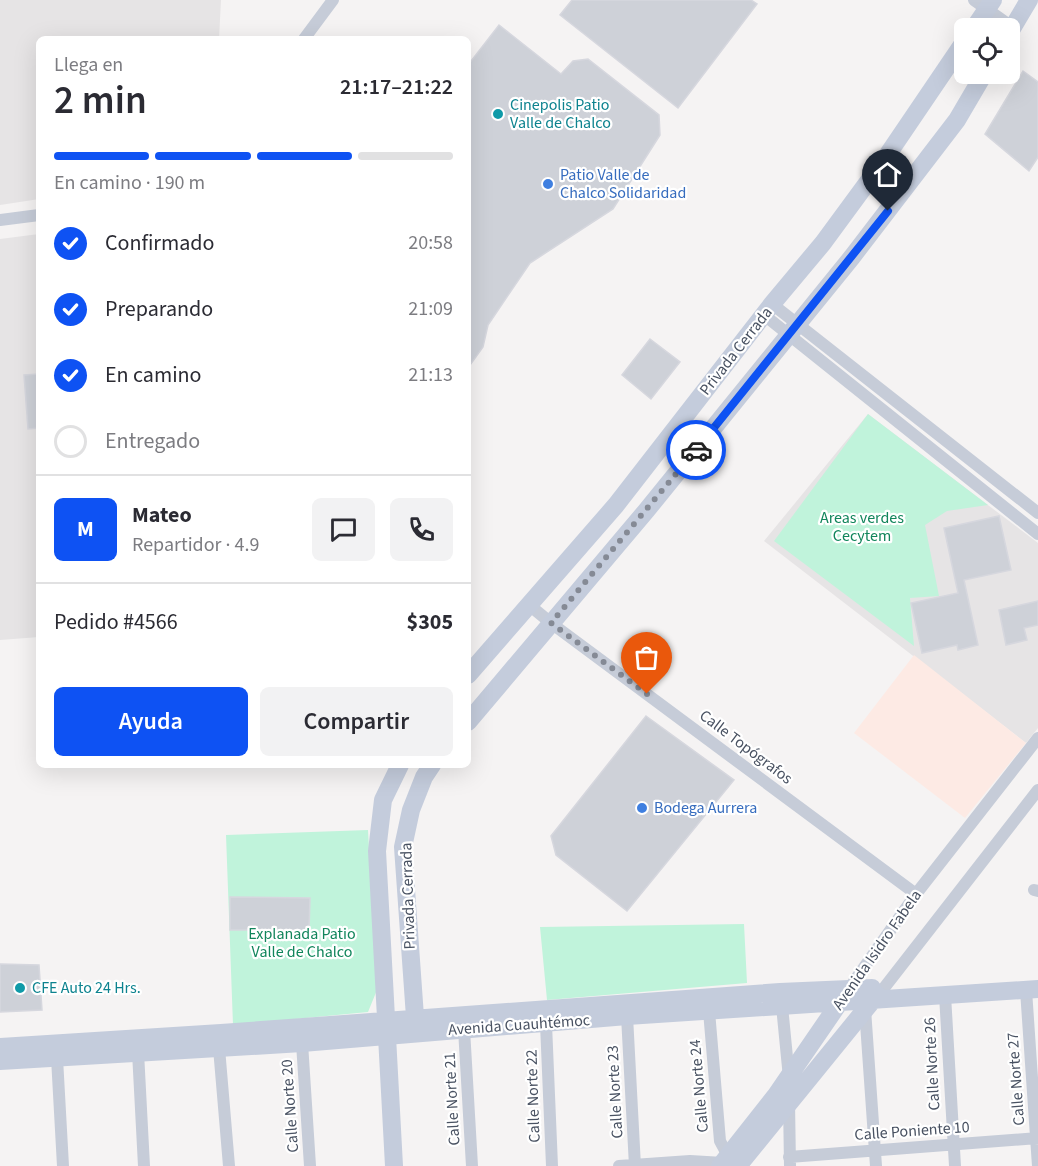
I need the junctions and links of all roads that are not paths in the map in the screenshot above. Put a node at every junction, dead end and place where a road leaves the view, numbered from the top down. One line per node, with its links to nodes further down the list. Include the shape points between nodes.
1 (333, 0): 7 (street)
2 (1029, 0): 6 (street)
3 (985, 3): 4 (street); 5 (street)
4 (978, 18)
5 (1000, 18)
6 (1018, 18)
7 (306, 36)
8 (954, 57): 12 (street, Privada Cerrada, via 884,160)
9 (978, 84): 13 (street, Privada Cerrada, via 957,120)
10 (36, 215): 11 (street)
11 (0, 220)
12 (768, 309): 13 (street); 18 (street, Privada Cerrada, via 616,505)
13 (794, 330): 14 (street); 15 (street); 19 (street, Privada Cerrada)
14 (981, 468): 15 (street); 16 (street)
15 (971, 481): 17 (street)
16 (1038, 513)
17 (1038, 534)
18 (528, 604): 19 (street, Calle Topógrafos); 20 (street, Privada Cerrada)
19 (551, 623): 21 (street, Privada Cerrada); 27 (street, Calle Topógrafos)
20 (471, 671)
21 (471, 718)
22 (1038, 738): 23 (street, Avenida Isidro Fabela)
23 (1033, 753): 27 (street, Avenida Isidro Fabela)
24 (399, 768): 37 (street, Privada Cerrada, via 383,800 377,851)
25 (430, 768): 36 (street, Privada Cerrada, via 411,810 403,847)
26 (1038, 790): 31 (street, Avenida Isidro Fabela)
27 (916, 894): 30 (street, Avenida Isidro Fabela)
28 (1034, 986): 29 (street, Avenida Cuauhtémoc); 31 (street, Avenida Cuauhtémoc); 47 (street, Calle Norte 27)
29 (945, 995): 31 (street, Avenida Cuauhtémoc); 48 (street, Calle Norte 26)
30 (844, 997): 31 (street, Avenida Cuauhtémoc); 32 (street, Avenida Cuauhtémoc); 36 (street, Avenida Cuauhtémoc, via 780,992); 45 (street, Avenida Isidro Fabela)
31 (874, 999): 46 (street, Avenida Isidro Fabela); 49 (street)
32 (782, 1006): 33 (street, Avenida Cuauhtémoc); 45 (street)
33 (709, 1011): 34 (street, Avenida Cuauhtémoc); 51 (street, Calle Norte 24, via 720,1141)
34 (627, 1016): 35 (street, Avenida Cuauhtémoc); 52 (street, Calle Norte 23)
35 (546, 1024): 38 (street, Avenida Cuauhtémoc); 59 (street, Calle Norte 22)
36 (415, 1026): 37 (street, Avenida Cuauhtémoc); 38 (street, Avenida Cuauhtémoc)
37 (387, 1028): 39 (street, Avenida Cuauhtémoc); 40 (street, Avenida Cuauhtémoc); 57 (street, Privada Cerrada)
38 (464, 1029): 58 (street, Calle Norte 21)
39 (302, 1043): 41 (street, Avenida Cuauhtémoc); 56 (street, Calle Norte 20)
40 (0, 1047)
41 (219, 1048): 42 (street, Avenida Cuauhtémoc); 55 (street)
42 (138, 1052): 43 (street, Avenida Cuauhtémoc); 54 (street)
43 (57, 1058): 44 (street, Avenida Cuauhtémoc); 53 (street)
44 (0, 1061)
45 (789, 1076): 46 (street); 51 (street, Avenida Isidro Fabela)
46 (789, 1103): 50 (street); 51 (street, Avenida Isidro Fabela)
47 (1037, 1138): 48 (street, Calle Poniente 10); 63 (street, Calle Norte 27)
48 (954, 1144): 49 (street, Calle Poniente 10); 62 (street, Calle Norte 26)
49 (875, 1150): 50 (street, Calle Poniente 10); 61 (street)
50 (790, 1162)
51 (727, 1163): 52 (street)
52 (635, 1165): 60 (street)
53 (63, 1166)
54 (144, 1166)
55 (230, 1166)
56 (310, 1166)
57 (394, 1166)
58 (472, 1166)
59 (552, 1166)
60 (619, 1166)
61 (876, 1166)
62 (955, 1166)
63 (1038, 1166)

